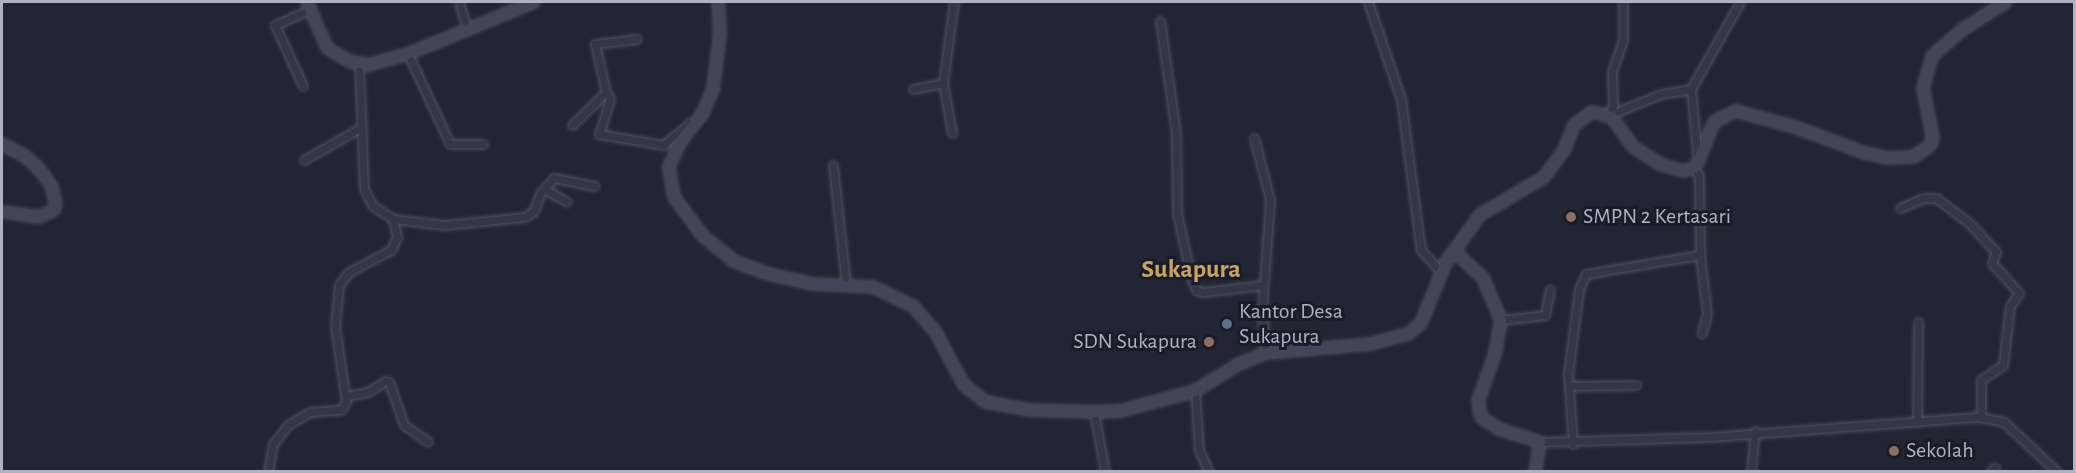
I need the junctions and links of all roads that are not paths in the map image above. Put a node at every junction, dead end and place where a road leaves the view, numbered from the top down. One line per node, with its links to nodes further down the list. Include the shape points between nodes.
1 (459, 2): 11 (street)
2 (534, 2): 11 (main road)
3 (718, 2): 21 (main road, via 715,75)
4 (954, 2): 15 (street)
5 (1368, 2): 39 (street, via 1401,99 1421,250)
6 (1623, 2): 20 (street, via 1623,40 1612,72)
7 (1740, 2): 17 (street)
8 (2006, 2): 30 (main road, via 1949,40 1927,65 1923,88 1933,139 1923,152 1913,157 1886,158 1736,111 1714,122)
9 (308, 6): 14 (main road, via 327,48); 16 (street, via 275,25)
10 (1160, 21): 41 (street, via 1176,133 1177,213 1192,281 1197,291 1204,292)
11 (467, 28): 13 (main road)
12 (636, 39): 19 (street, via 595,44)
13 (408, 54): 14 (main road, via 382,63); 27 (street, via 450,144)
14 (359, 64): 23 (street)
15 (943, 83): 18 (street); 24 (street)
16 (303, 86)
17 (1691, 88): 20 (street, via 1661,94); 30 (street)
18 (913, 89)
19 (606, 92): 21 (street, via 610,99 599,134 663,145); 22 (street)
20 (1609, 115): 30 (main road, via 1627,141 1657,162 1672,169); 37 (main road, via 1592,112 1577,120 1551,171 1489,208)
21 (698, 120): 40 (main road, via 671,158 668,177 674,197 703,236 717,251 756,270 812,284)
22 (572, 124)
23 (360, 128): 28 (street); 36 (street, via 366,196)
24 (952, 133)
25 (1254, 138): 41 (street, via 1270,200)
26 (2, 144): 35 (main road, via 25,156 40,170 52,187 56,204 47,216)
27 (483, 144)
28 (304, 160)
29 (833, 165): 40 (street)
30 (1696, 165): 38 (street)
31 (594, 186): 32 (street, via 554,178)
32 (544, 189): 33 (street); 36 (street, via 534,211 525,217 445,225)
33 (567, 202)
34 (1900, 208): 52 (street, via 1924,198 1936,198 1968,222 1995,252 1992,263 2019,293 2010,306 2003,365 1981,380)
35 (2, 212)
36 (393, 219): 50 (street, via 397,228 391,250 349,272 339,285 334,326)
37 (1454, 251): 39 (main road); 43 (main road, via 1483,278)
38 (1700, 255): 45 (street, via 1707,314); 48 (street, via 1586,274 1579,289)
39 (1442, 272): 46 (main road, via 1421,323 1408,334 1370,344)
40 (846, 285): 51 (main road, via 873,287 913,306 935,331 964,385 986,402 1030,410)
41 (1263, 285): 46 (street)
42 (1550, 289): 43 (street, via 1545,315)
43 (1501, 320): 56 (main road, via 1496,354 1479,400 1481,417 1499,429)
44 (1918, 322): 53 (street)
45 (1702, 333)
46 (1266, 353): 49 (main road, via 1239,364)
47 (1636, 385): 48 (street)
48 (1570, 386): 57 (street)
49 (1196, 391): 51 (main road, via 1130,409); 60 (street, via 1199,450)
50 (347, 396): 55 (street, via 389,382 404,425); 58 (street, via 341,410 310,412 280,432 273,444)
51 (1094, 412): 59 (street)
52 (1981, 417): 53 (street); 63 (street, via 2004,422)
53 (1917, 422): 54 (street)
54 (1755, 431): 57 (street, via 1710,437 1606,438); 62 (street)
55 (428, 442)
56 (1539, 442): 57 (street); 61 (main road)
57 (1573, 444)
58 (268, 471)
59 (1105, 471)
60 (1209, 471)
61 (1535, 471)
62 (1751, 471)
63 (2057, 471)

